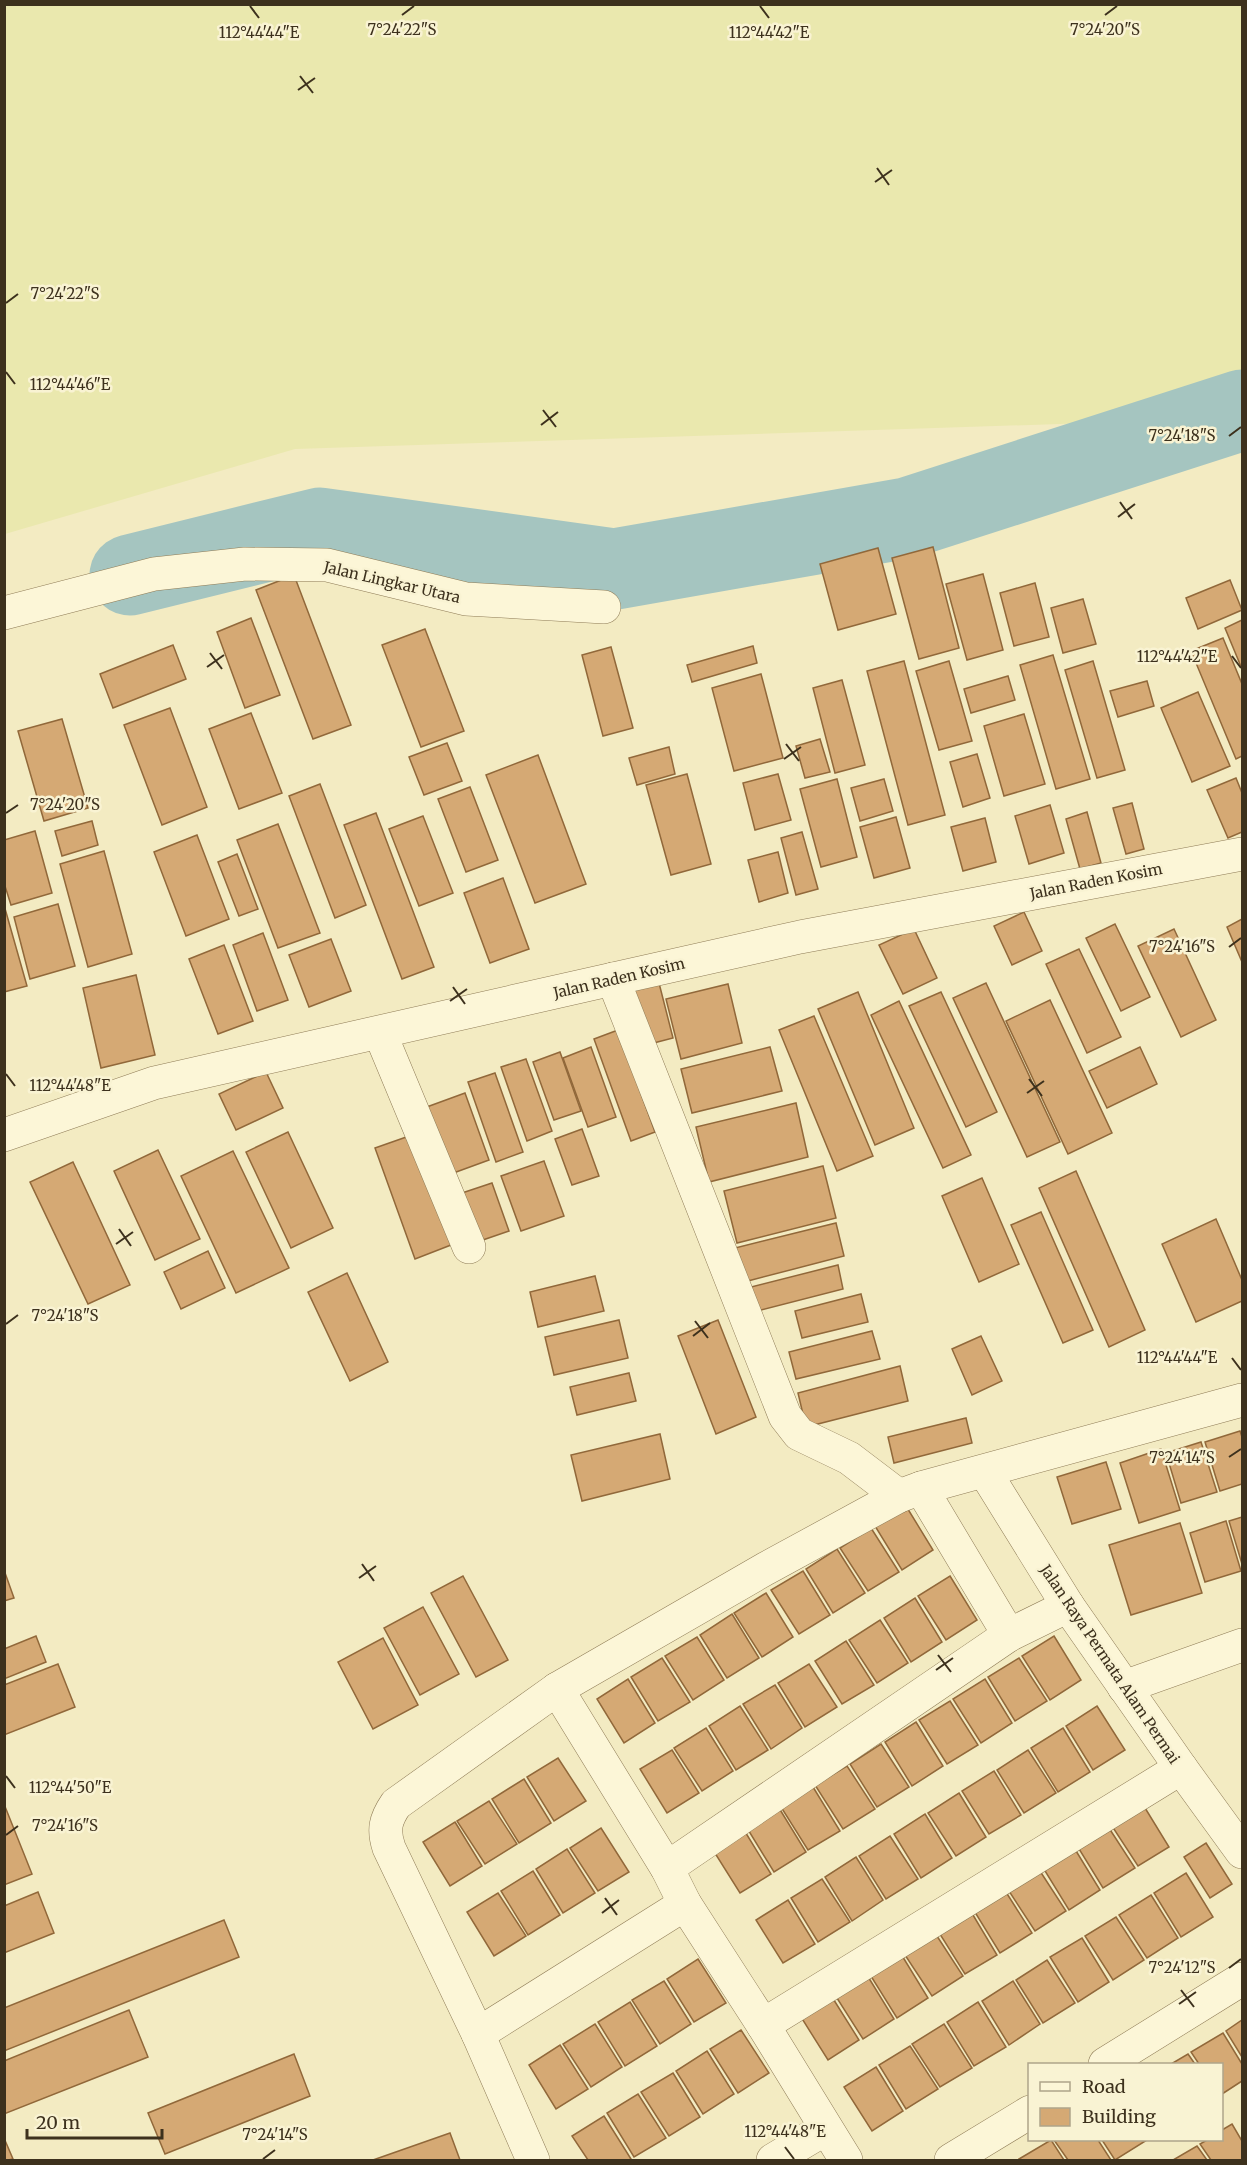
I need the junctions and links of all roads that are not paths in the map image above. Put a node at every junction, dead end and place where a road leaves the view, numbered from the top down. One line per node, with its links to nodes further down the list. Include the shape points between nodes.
1 (604, 607): 2 (street, Jalan Lingkar Utara, via 466,599 327,565 245,564 154,574)
2 (4, 613)
3 (1242, 854): 4 (street, Jalan Raden Kosim, via 800,937)
4 (613, 979): 5 (street, Jalan Raden Kosim); 10 (street, via 785,1416 799,1434)
5 (380, 1033): 6 (street, Jalan Raden Kosim, via 154,1083); 7 (street)
6 (4, 1135)
7 (469, 1247)
8 (1242, 1400): 9 (street)
9 (985, 1472): 10 (street); 11 (street, Jalan Raya Permata Alam Permai)
10 (910, 1492): 12 (street); 15 (street, via 765,1569)
11 (1068, 1606): 12 (street); 14 (street, Jalan Raya Permata Alam Permai)
12 (1009, 1635): 18 (street)
13 (1242, 1644): 14 (street)
14 (1124, 1687): 16 (street, Jalan Raya Permata Alam Permai)
15 (557, 1689): 18 (street); 22 (street, via 396,1804 385,1827 389,1848)
16 (1181, 1768): 17 (street, Jalan Raya Permata Alam Permai); 21 (street)
17 (1238, 1839)
18 (667, 1868): 19 (street)
19 (685, 1904): 21 (street); 22 (street)
20 (1242, 1979): 23 (street)
21 (763, 2025): 25 (street)
22 (478, 2034): 26 (street)
23 (1107, 2063)
24 (1028, 2113): 29 (street)
25 (825, 2129): 27 (street); 28 (street)
26 (533, 2160)
27 (773, 2160)
28 (846, 2160)
29 (951, 2160)

